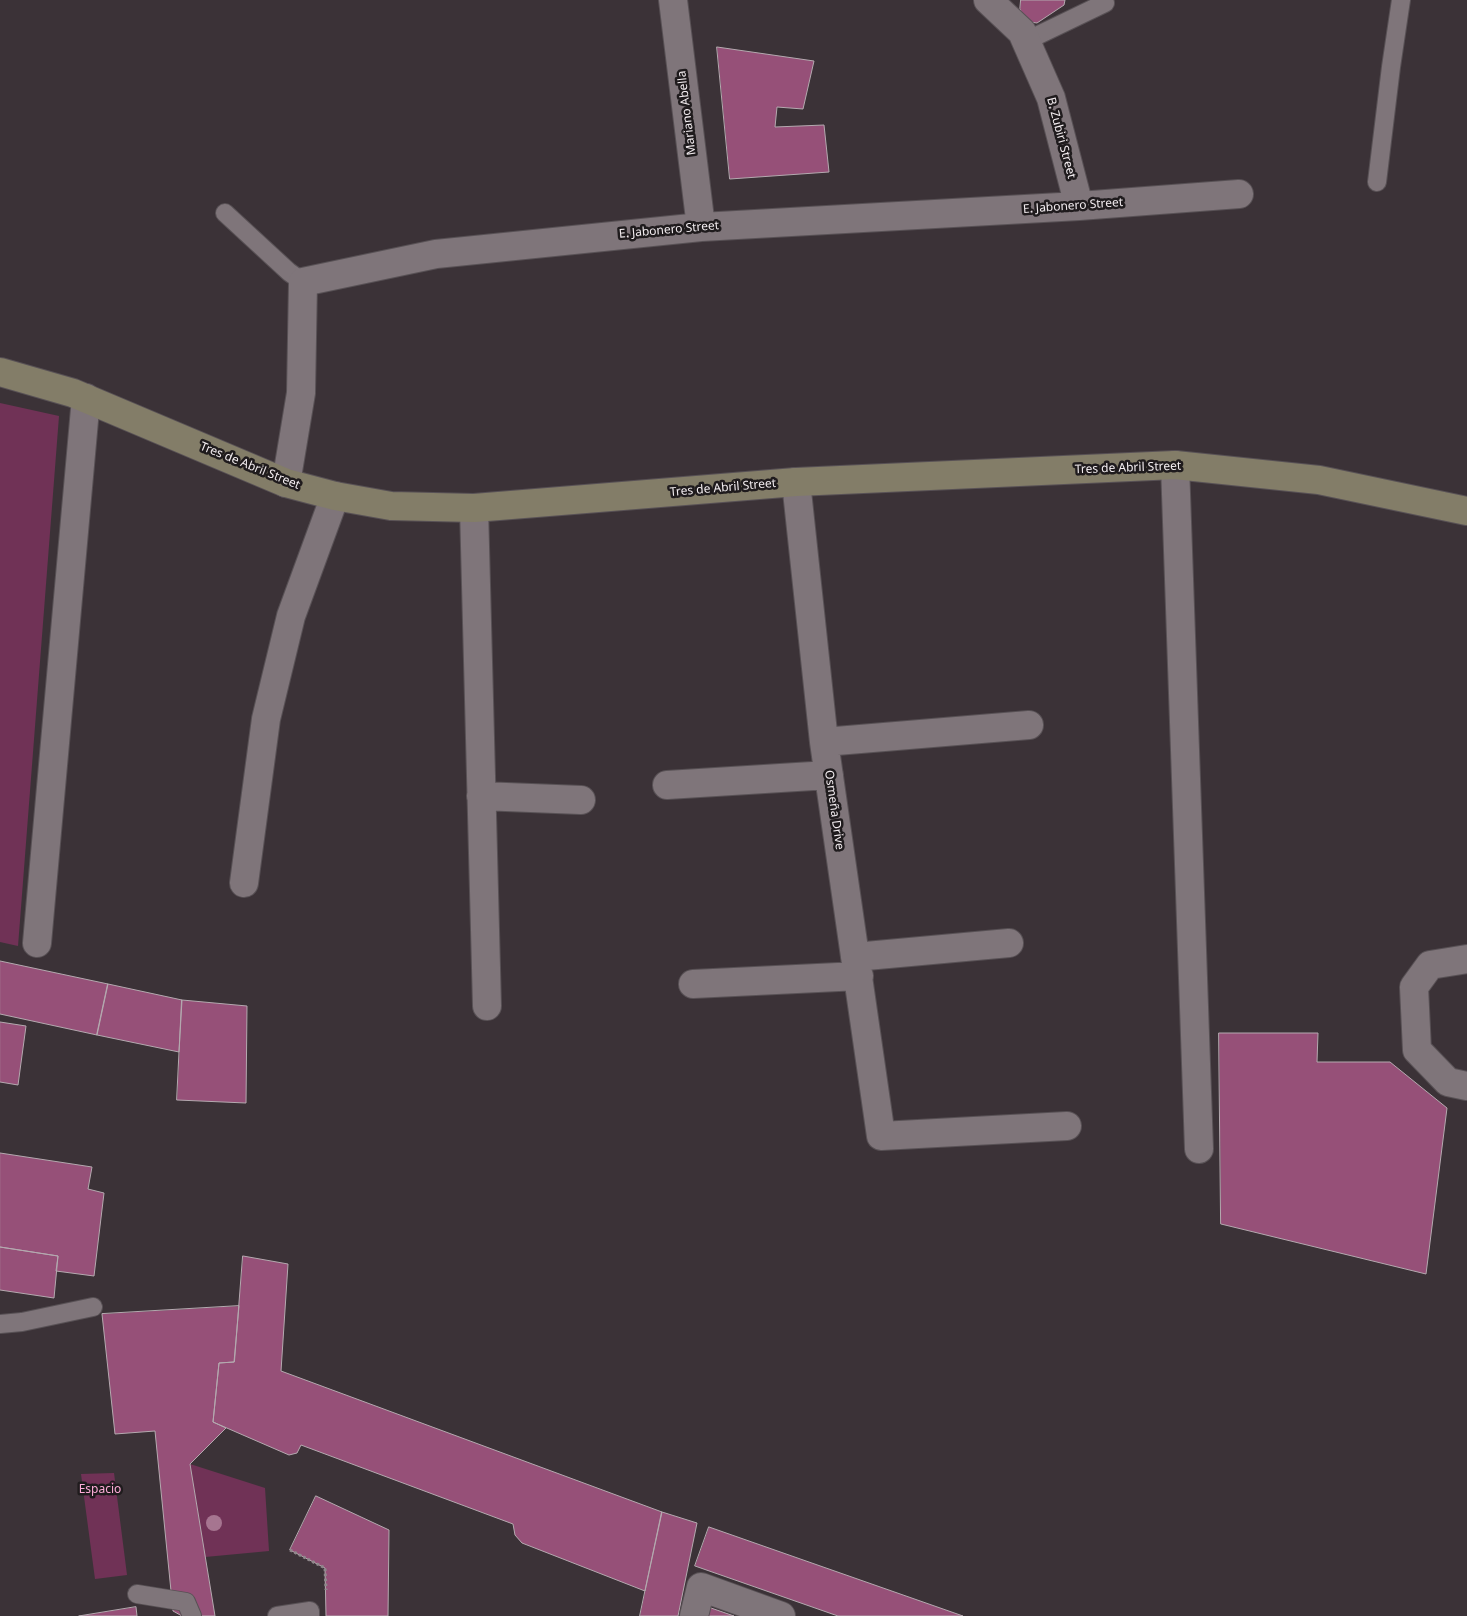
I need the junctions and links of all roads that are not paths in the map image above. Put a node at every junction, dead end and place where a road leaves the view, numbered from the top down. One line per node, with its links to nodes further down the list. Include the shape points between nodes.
1 (673, 0): 10 (street, Mariano Abella)
2 (988, 0): 5 (street, B. Zubiri Street, via 1022,32)
3 (1401, 0): 6 (lane)
4 (1105, 3): 5 (lane)
5 (1026, 41): 8 (street, B. Zubiri Street, via 1051,98)
6 (1378, 182)
7 (1239, 194): 8 (street, E. Jabonero Street)
8 (1079, 206): 10 (street, E. Jabonero Street)
9 (225, 213): 11 (lane)
10 (701, 227): 11 (street, E. Jabonero Street, via 436,254)
11 (303, 282): 16 (street, via 301,393)
12 (0, 372): 13 (street, Tres de Abril Street)
13 (86, 398): 16 (street, Tres de Abril Street); 27 (street)
14 (1175, 466): 15 (street, Tres de Abril Street); 19 (street, Tres de Abril Street, via 1319,480); 35 (street)
15 (796, 482): 18 (street, Tres de Abril Street); 21 (street, Osmeña Drive)
16 (286, 483): 17 (street, Tres de Abril Street)
17 (335, 496): 18 (street, Tres de Abril Street, via 391,506); 26 (street, via 291,616 266,719)
18 (474, 508): 24 (street)
19 (1467, 511)
20 (1028, 725): 21 (street)
21 (824, 742): 22 (street, Osmeña Drive)
22 (829, 775): 23 (street); 30 (street, Osmeña Drive)
23 (667, 784)
24 (481, 796): 25 (street); 32 (street)
25 (581, 800)
26 (244, 882)
27 (37, 943)
28 (1009, 943): 30 (street)
29 (1467, 959): 33 (street, via 1430,966 1414,987 1417,1050 1448,1082)
30 (857, 966): 31 (street); 34 (street, Osmeña Drive, via 881,1136)
31 (694, 984)
32 (487, 1006)
33 (1467, 1086)
34 (1067, 1126)
35 (1199, 1149)
36 (93, 1307): 37 (lane)
37 (0, 1324)
38 (137, 1594): 40 (lane, via 186,1602)
39 (310, 1613): 41 (lane)
40 (192, 1616)
41 (277, 1616)
42 (694, 1616): 43 (street, via 701,1587)
43 (781, 1616)

